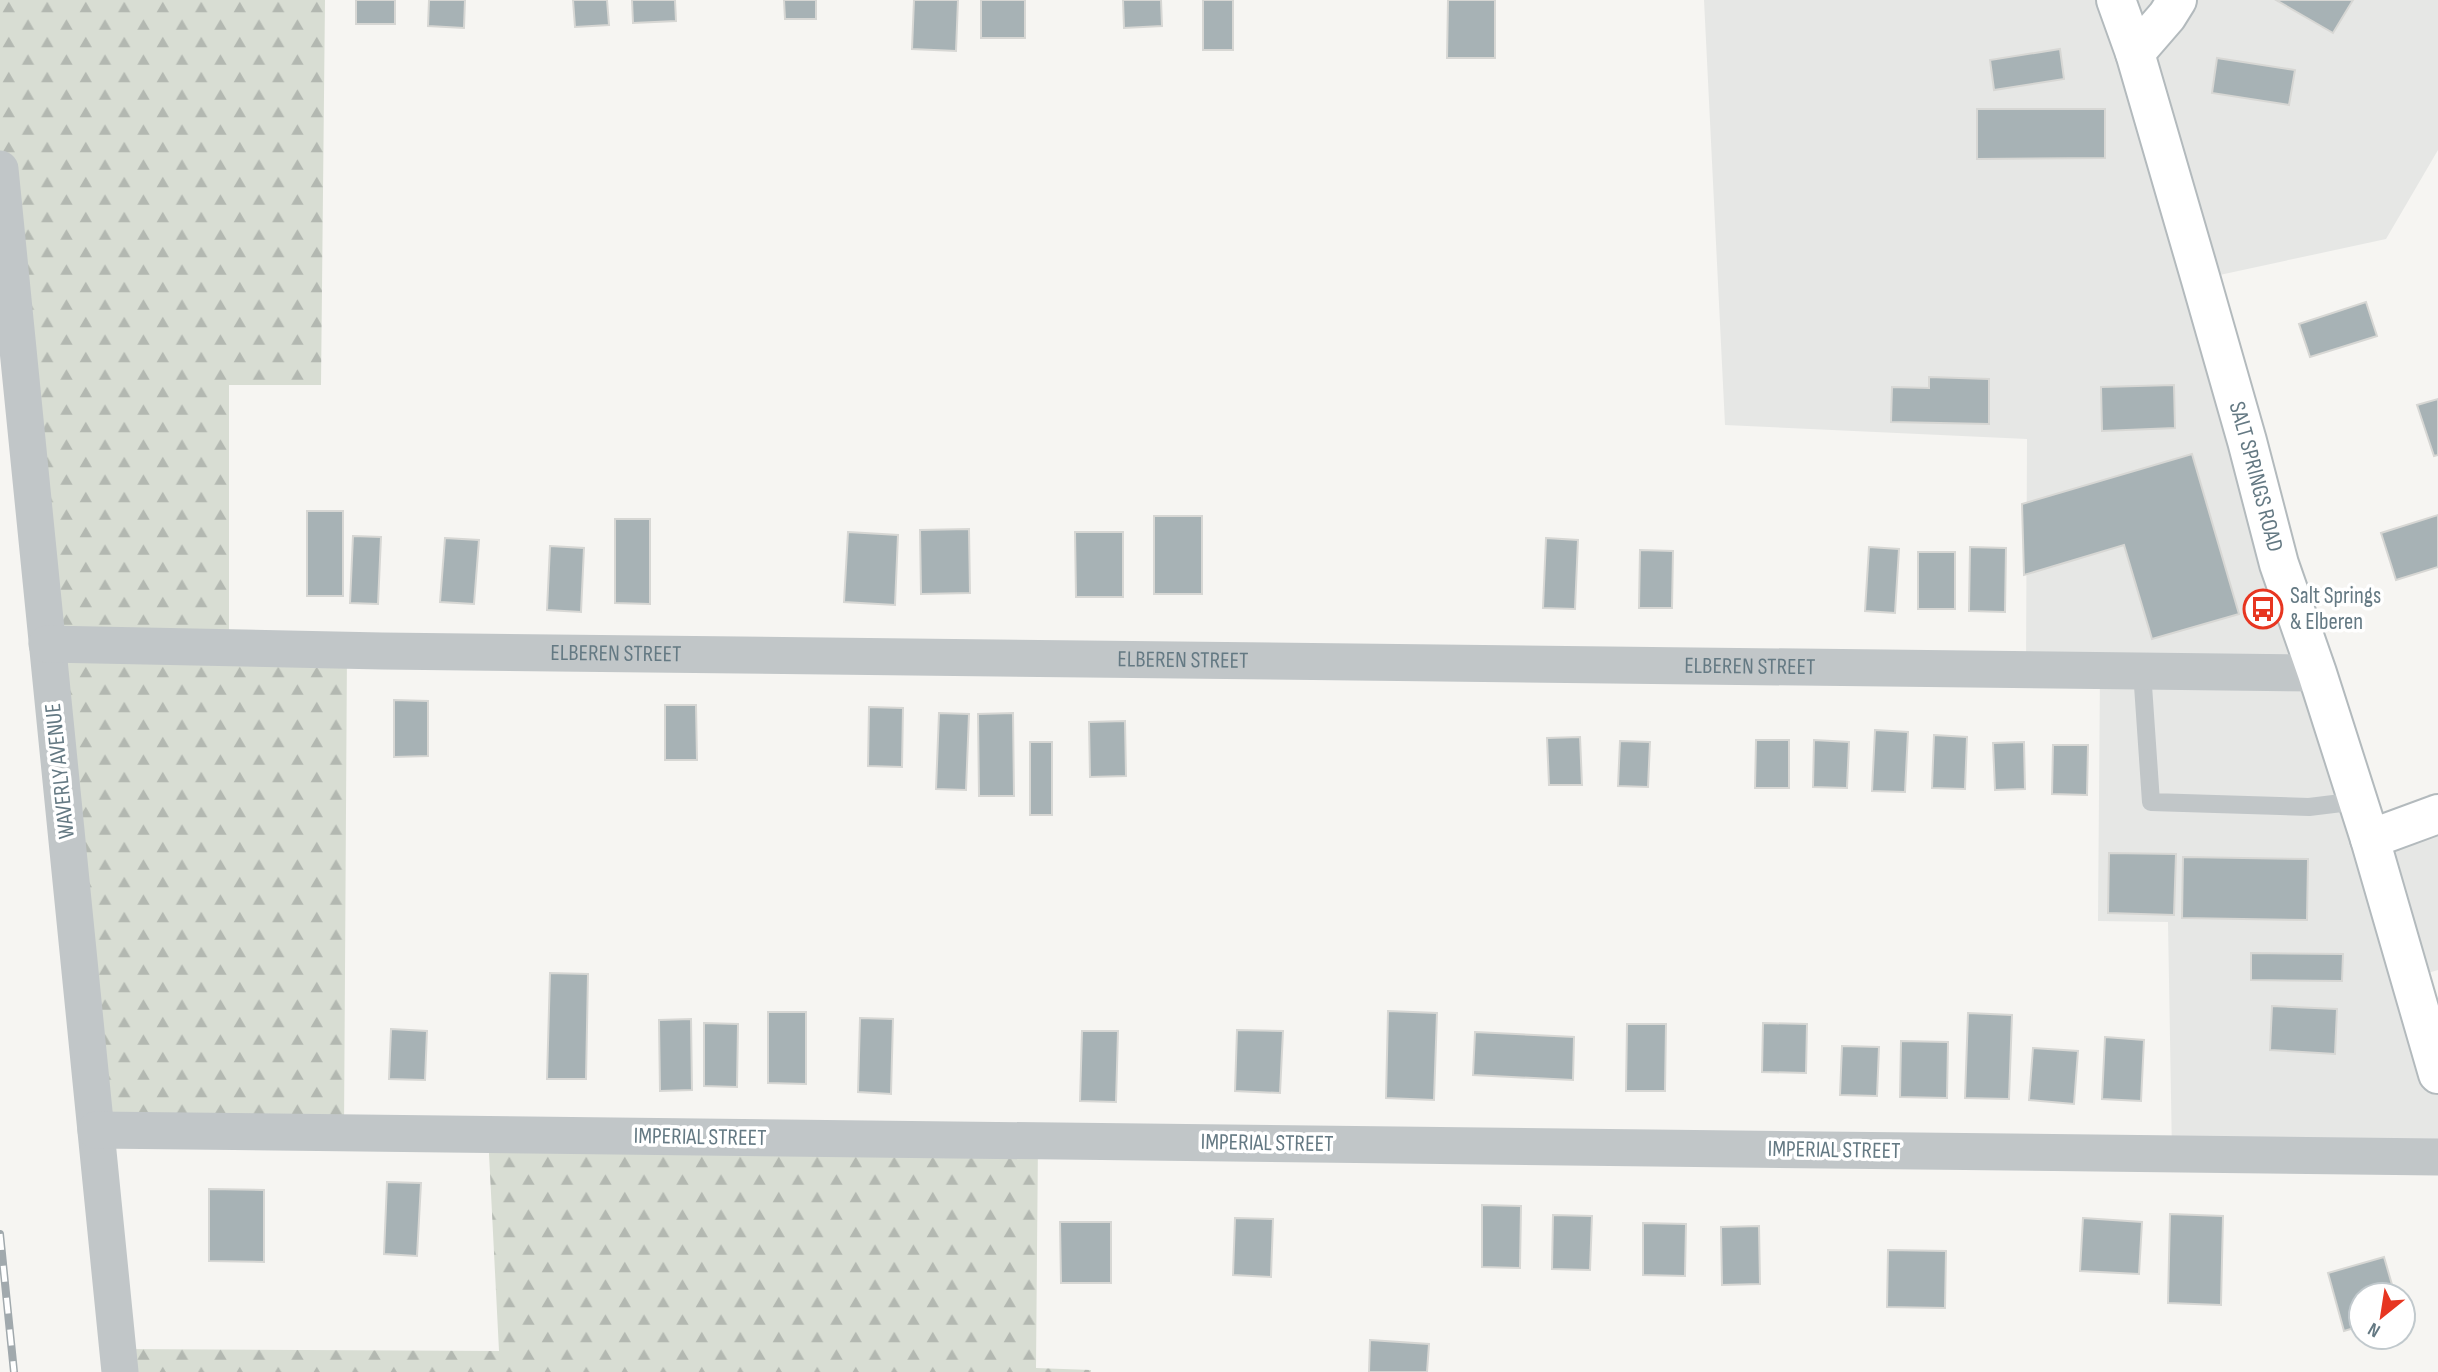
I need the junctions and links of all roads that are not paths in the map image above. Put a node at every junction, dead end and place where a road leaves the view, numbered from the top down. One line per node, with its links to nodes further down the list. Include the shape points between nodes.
1 (2116, 0): 3 (street, SALT SPRINGS ROAD)
2 (2177, 0): 3 (street)
3 (2135, 53): 7 (street, SALT SPRINGS ROAD, via 2279,564)
4 (0, 169): 5 (street, WAVERLY AVENUE)
5 (47, 644): 6 (street, ELBEREN STREET); 12 (street, WAVERLY AVENUE)
6 (2142, 671): 7 (street, ELBEREN STREET); 8 (lane, via 2151,802 2309,807)
7 (2317, 673): 8 (street, SALT SPRINGS ROAD)
8 (2358, 801): 10 (street, SALT SPRINGS ROAD)
9 (2438, 814): 10 (street)
10 (2370, 839): 11 (street, SALT SPRINGS ROAD)
11 (2438, 1074)
12 (96, 1129): 13 (street, IMPERIAL STREET); 14 (street, WAVERLY AVENUE)
13 (2438, 1157)
14 (120, 1372)

